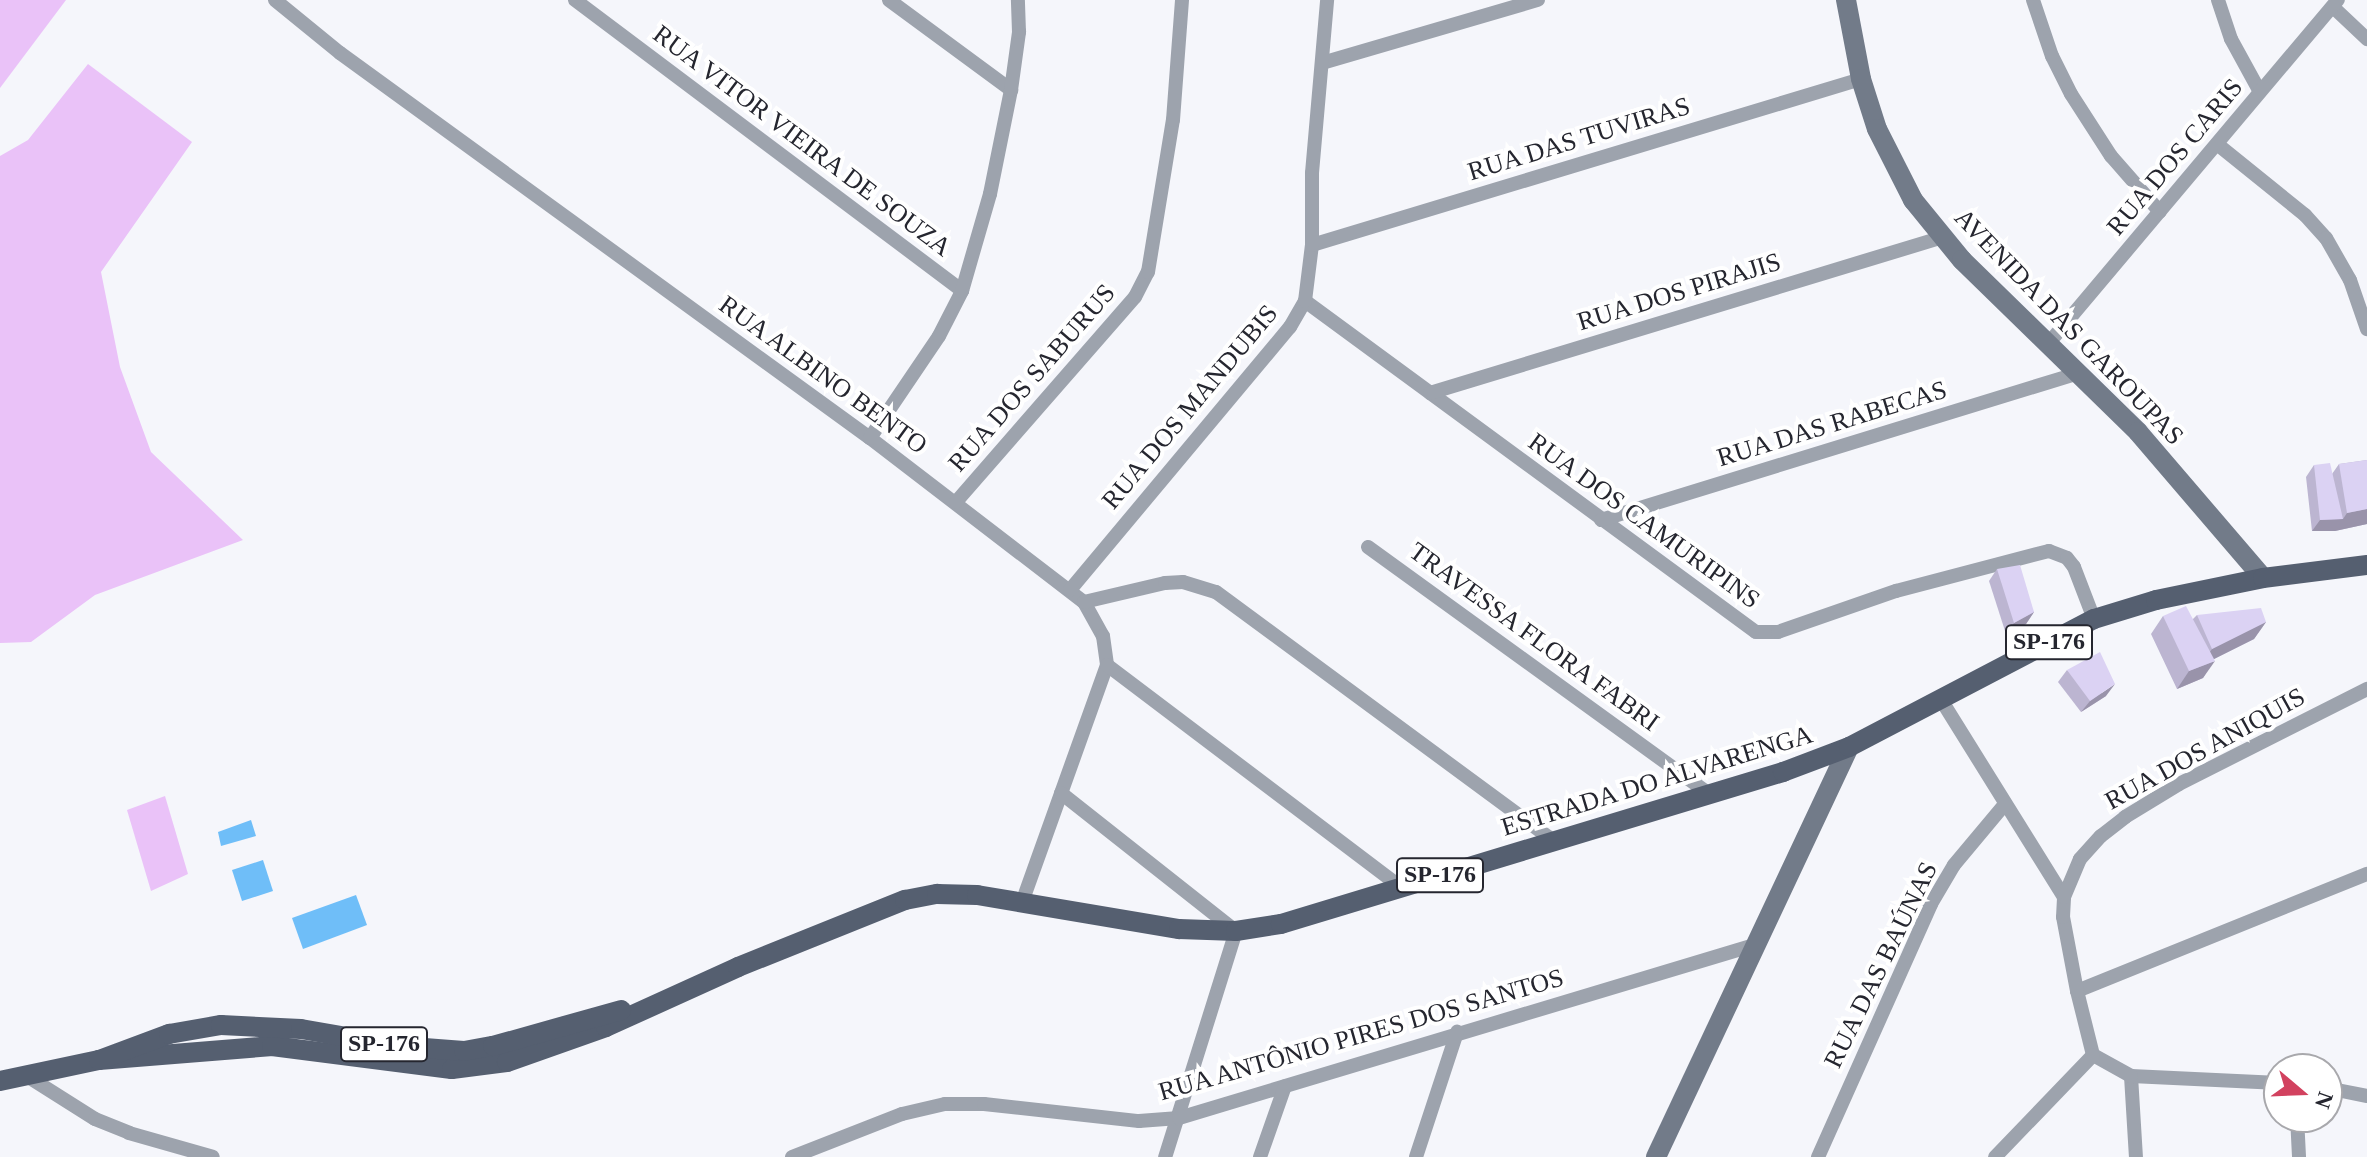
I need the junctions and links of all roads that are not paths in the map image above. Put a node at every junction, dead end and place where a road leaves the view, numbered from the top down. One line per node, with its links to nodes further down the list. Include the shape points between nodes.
1 (275, 0): 27 (street, RUA ALBINO BENTO)
2 (575, 0): 21 (street, RUA VITOR VIEIRA DE SOUZA)
3 (889, 0): 15 (street)
4 (1018, 0): 15 (street)
5 (1182, 0): 28 (street, RUA DOS SABURUS, via 1173,120 1148,272 1135,297)
6 (1327, 0): 13 (street, RUA DOS MANDUBIS)
7 (1538, 0): 13 (street)
8 (1846, 0): 14 (street, AVENIDA DAS GAROUPAS)
9 (2033, 0): 18 (street, via 2071,94 2111,156)
10 (2218, 0): 16 (street, via 2231,39)
11 (2336, 4): 12 (street); 16 (street, RUA DOS CARIS)
12 (2367, 39)
13 (1322, 63): 20 (street, RUA DOS MANDUBIS)
14 (1861, 79): 19 (street, AVENIDA DAS GAROUPAS, via 1877,129 1907,188); 20 (street, RUA DAS TUVIRAS)
15 (1011, 90): 21 (street, via 990,194)
16 (2260, 92): 17 (street, RUA DOS CARIS)
17 (2217, 144): 18 (street, RUA DOS CARIS); 23 (street, via 2326,238 2350,280)
18 (2160, 212): 24 (street, RUA DOS CARIS)
19 (1943, 237): 24 (street, AVENIDA DAS GAROUPAS); 26 (street, RUA DOS PIRAJIS)
20 (1312, 245): 22 (street, RUA DOS MANDUBIS)
21 (962, 291): 27 (street, via 939,336)
22 (1305, 301): 26 (street, RUA DOS CAMURIPINS); 33 (street, RUA DOS MANDUBIS, via 1290,327)
23 (2367, 329)
24 (2048, 344): 25 (street, AVENIDA DAS GAROUPAS)
25 (2077, 374): 29 (street, RUA DAS RABECAS); 32 (street, AVENIDA DAS GAROUPAS, via 2138,432)
26 (1430, 393): 29 (street, RUA DOS CAMURIPINS)
27 (870, 438): 28 (street, RUA ALBINO BENTO)
28 (956, 502): 33 (street, RUA ALBINO BENTO)
29 (1601, 520): 35 (street, RUA DOS CAMURIPINS, via 1745,627 1766,634 1896,591 2049,551 2074,567)
30 (1368, 547): 41 (street, TRAVESSA FLORA FABRI)
31 (2367, 565): 32 (main road, ESTRADA DO ALVARENGA / SP-176)
32 (2263, 578): 35 (main road, ESTRADA DO ALVARENGA / SP-176)
33 (1070, 590): 34 (street, RUA ALBINO BENTO)
34 (1084, 602): 36 (street, RUA ALBINO BENTO, via 1103,636); 43 (street, via 1165,583 1183,582 1216,592)
35 (2094, 619): 38 (main road, ESTRADA DO ALVARENGA / SP-176)
36 (1107, 665): 40 (street); 45 (street)
37 (2367, 689): 46 (street, RUA DOS ANIQUIS, via 2125,817 2080,859)
38 (1940, 698): 39 (main road, ESTRADA DO ALVARENGA / SP-176); 42 (street)
39 (1849, 747): 41 (main road, ESTRADA DO ALVARENGA / SP-176); 49 (street)
40 (1061, 793): 47 (street); 48 (street)
41 (1710, 795): 43 (main road, ESTRADA DO ALVARENGA / SP-176)
42 (2005, 804): 46 (street); 68 (street, RUA DAS BAÚNAS, via 1954,865 1931,904)
43 (1554, 841): 45 (main road, ESTRADA DO ALVARENGA / SP-176)
44 (2367, 874): 50 (street)
45 (1401, 887): 48 (main road, ESTRADA DO ALVARENGA / SP-176, via 1281,924)
46 (2064, 897): 50 (street, RUA DOS ANIQUIS)
47 (1022, 902): 48 (main road, ESTRADA DO ALVARENGA / SP-176, via 1137,925); 53 (main road, ESTRADA DO ALVARENGA / SP-176, via 937,894 905,900 669,1000 464,1051 301,1029 221,1025 151,1039 99,1060)
48 (1236, 931): 60 (street)
49 (1754, 945): 51 (street, RUA ANTÔNIO PIRES DOS SANTOS); 67 (street)
50 (2077, 991): 52 (street, RUA DOS ANIQUIS)
51 (1457, 1032): 57 (street, RUA ANTÔNIO PIRES DOS SANTOS); 66 (street)
52 (2093, 1055): 54 (street); 69 (street)
53 (27, 1076): 55 (main road, ESTRADA DO ALVARENGA / SP-176); 62 (street, via 95,1119)
54 (2131, 1076): 56 (street); 70 (street)
55 (0, 1081)
56 (2263, 1082)
57 (1285, 1086): 60 (street, RUA ANTÔNIO PIRES DOS SANTOS); 65 (street)
58 (2343, 1091): 59 (street)
59 (2367, 1096)
60 (1179, 1118): 63 (street, RUA ANTÔNIO PIRES DOS SANTOS, via 1139,1121 945,1104 902,1114); 64 (street)
61 (2298, 1133): 71 (street)
62 (213, 1157)
63 (792, 1157)
64 (1165, 1157)
65 (1260, 1157)
66 (1416, 1157)
67 (1656, 1157)
68 (1818, 1157)
69 (1995, 1157)
70 (2136, 1157)
71 (2299, 1157)

